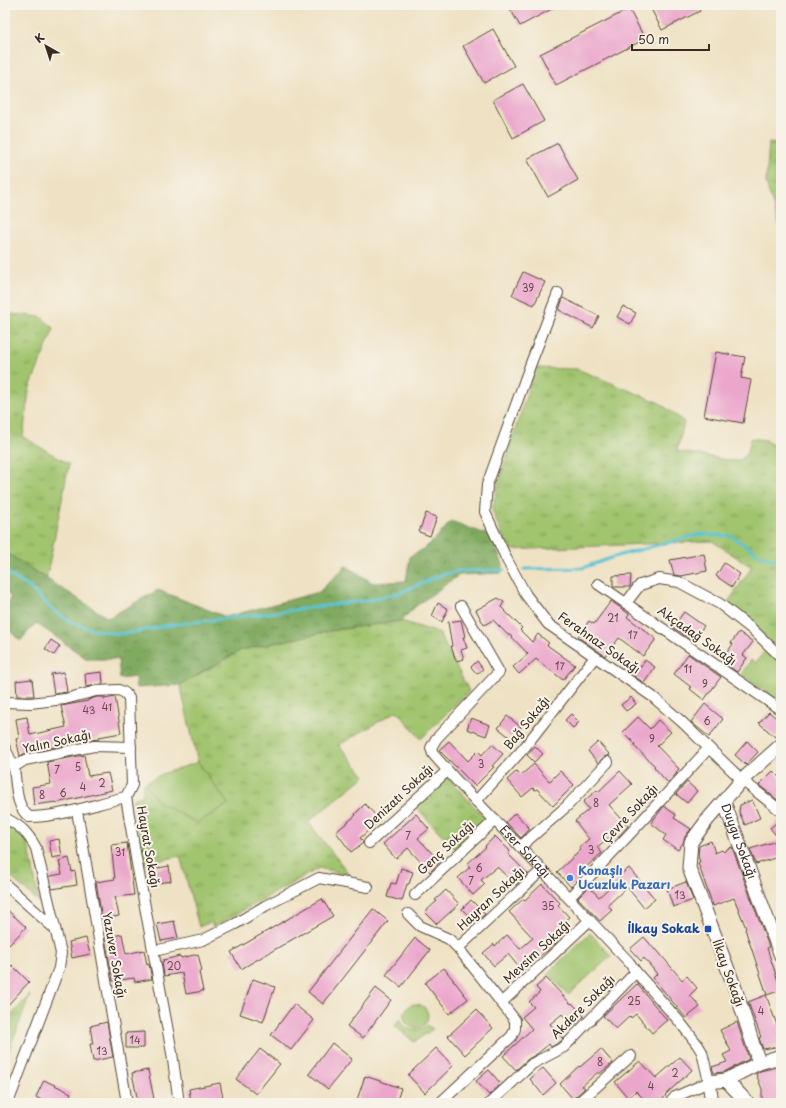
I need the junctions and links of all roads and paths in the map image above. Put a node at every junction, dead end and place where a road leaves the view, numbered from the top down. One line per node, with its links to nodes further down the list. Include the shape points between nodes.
1 (558, 293): 5 (street, Ferahnaz Sokağı, via 487,485 485,512 526,595 548,624)
2 (598, 584): 3 (street, Akçadağ Sokağı)
3 (626, 603): 6 (street, via 640,584 659,580 679,582 720,604 753,630); 8 (street, Akçadağ Sokağı)
4 (461, 606): 15 (street, Eser Sokağı, via 499,672 447,726 431,748)
5 (595, 657): 12 (street, Ferahnaz Sokağı, via 653,696); 18 (street, Bağ Sokağı, via 524,748)
6 (781, 657)
7 (5, 702): 10 (street, Hayrat Sokağı, via 30,703 65,699 96,691 119,690 126,693 129,698)
8 (781, 710)
9 (781, 745): 16 (street, Duygu Sokağı)
10 (131, 747): 14 (street, Yalın Sokağı, via 94,746 25,760); 17 (street, Hayrat Sokağı, via 132,785)
11 (5, 748): 14 (street)
12 (709, 748): 16 (street, Ferahnaz Sokağı); 30 (street, Çevre Sokağı)
13 (608, 762): 25 (street, via 567,806)
14 (14, 767): 20 (street, via 18,799 24,813 29,817)
15 (447, 771): 18 (street, Eser Sokağı); 24 (street, Denizatı Sokağı)
16 (742, 780): 19 (street, Duygu Sokağı); 21 (street, Ferahnaz Sokağı)
17 (126, 797): 20 (street); 35 (street, Hayrat Sokağı)
18 (476, 801): 23 (street, Eser Sokağı)
19 (724, 802): 36 (street, Duygu Sokağı); 41 (street, İlkay Sokağı, via 691,842 689,868 735,988)
20 (77, 811): 45 (street, Yazuver Sokağı)
21 (781, 811)
22 (5, 818): 33 (street, via 29,836 36,848)
23 (495, 820): 25 (street, Eser Sokağı); 29 (street, Genç Sokağı)
24 (369, 843)
25 (520, 847): 26 (street, Eser Sokağı)
26 (542, 870): 30 (street, Eser Sokağı); 34 (street, Hayran Sokağı)
27 (5, 884): 33 (street)
28 (368, 887): 35 (street, via 319,878 202,940)
29 (416, 895)
30 (569, 898): 32 (street, Eser Sokağı)
31 (408, 914): 34 (street, via 420,926 449,939)
32 (590, 920): 37 (street, Eser Sokağı); 38 (street, Mevsim Sokağı)
33 (55, 929): 44 (street, via 61,953 59,968)
34 (458, 948): 38 (street)
35 (154, 951): 46 (street, Hayrat Sokağı)
36 (781, 956)
37 (636, 972): 43 (street, Eser Sokağı, via 697,1044 702,1052); 48 (street, Akdere Sokağı, via 564,1047 532,1064)
38 (501, 1003): 47 (street, via 515,1020 512,1036)
39 (631, 1056): 49 (street)
40 (781, 1056): 41 (street)
41 (759, 1063): 42 (street)
42 (726, 1080): 43 (street); 52 (street)
43 (709, 1082): 50 (street, via 675,1097); 51 (street, Eser Sokağı)
44 (8, 1103)
45 (127, 1103)
46 (179, 1103)
47 (440, 1103)
48 (490, 1103)
49 (578, 1103)
50 (670, 1103)
51 (712, 1103)
52 (748, 1103)

